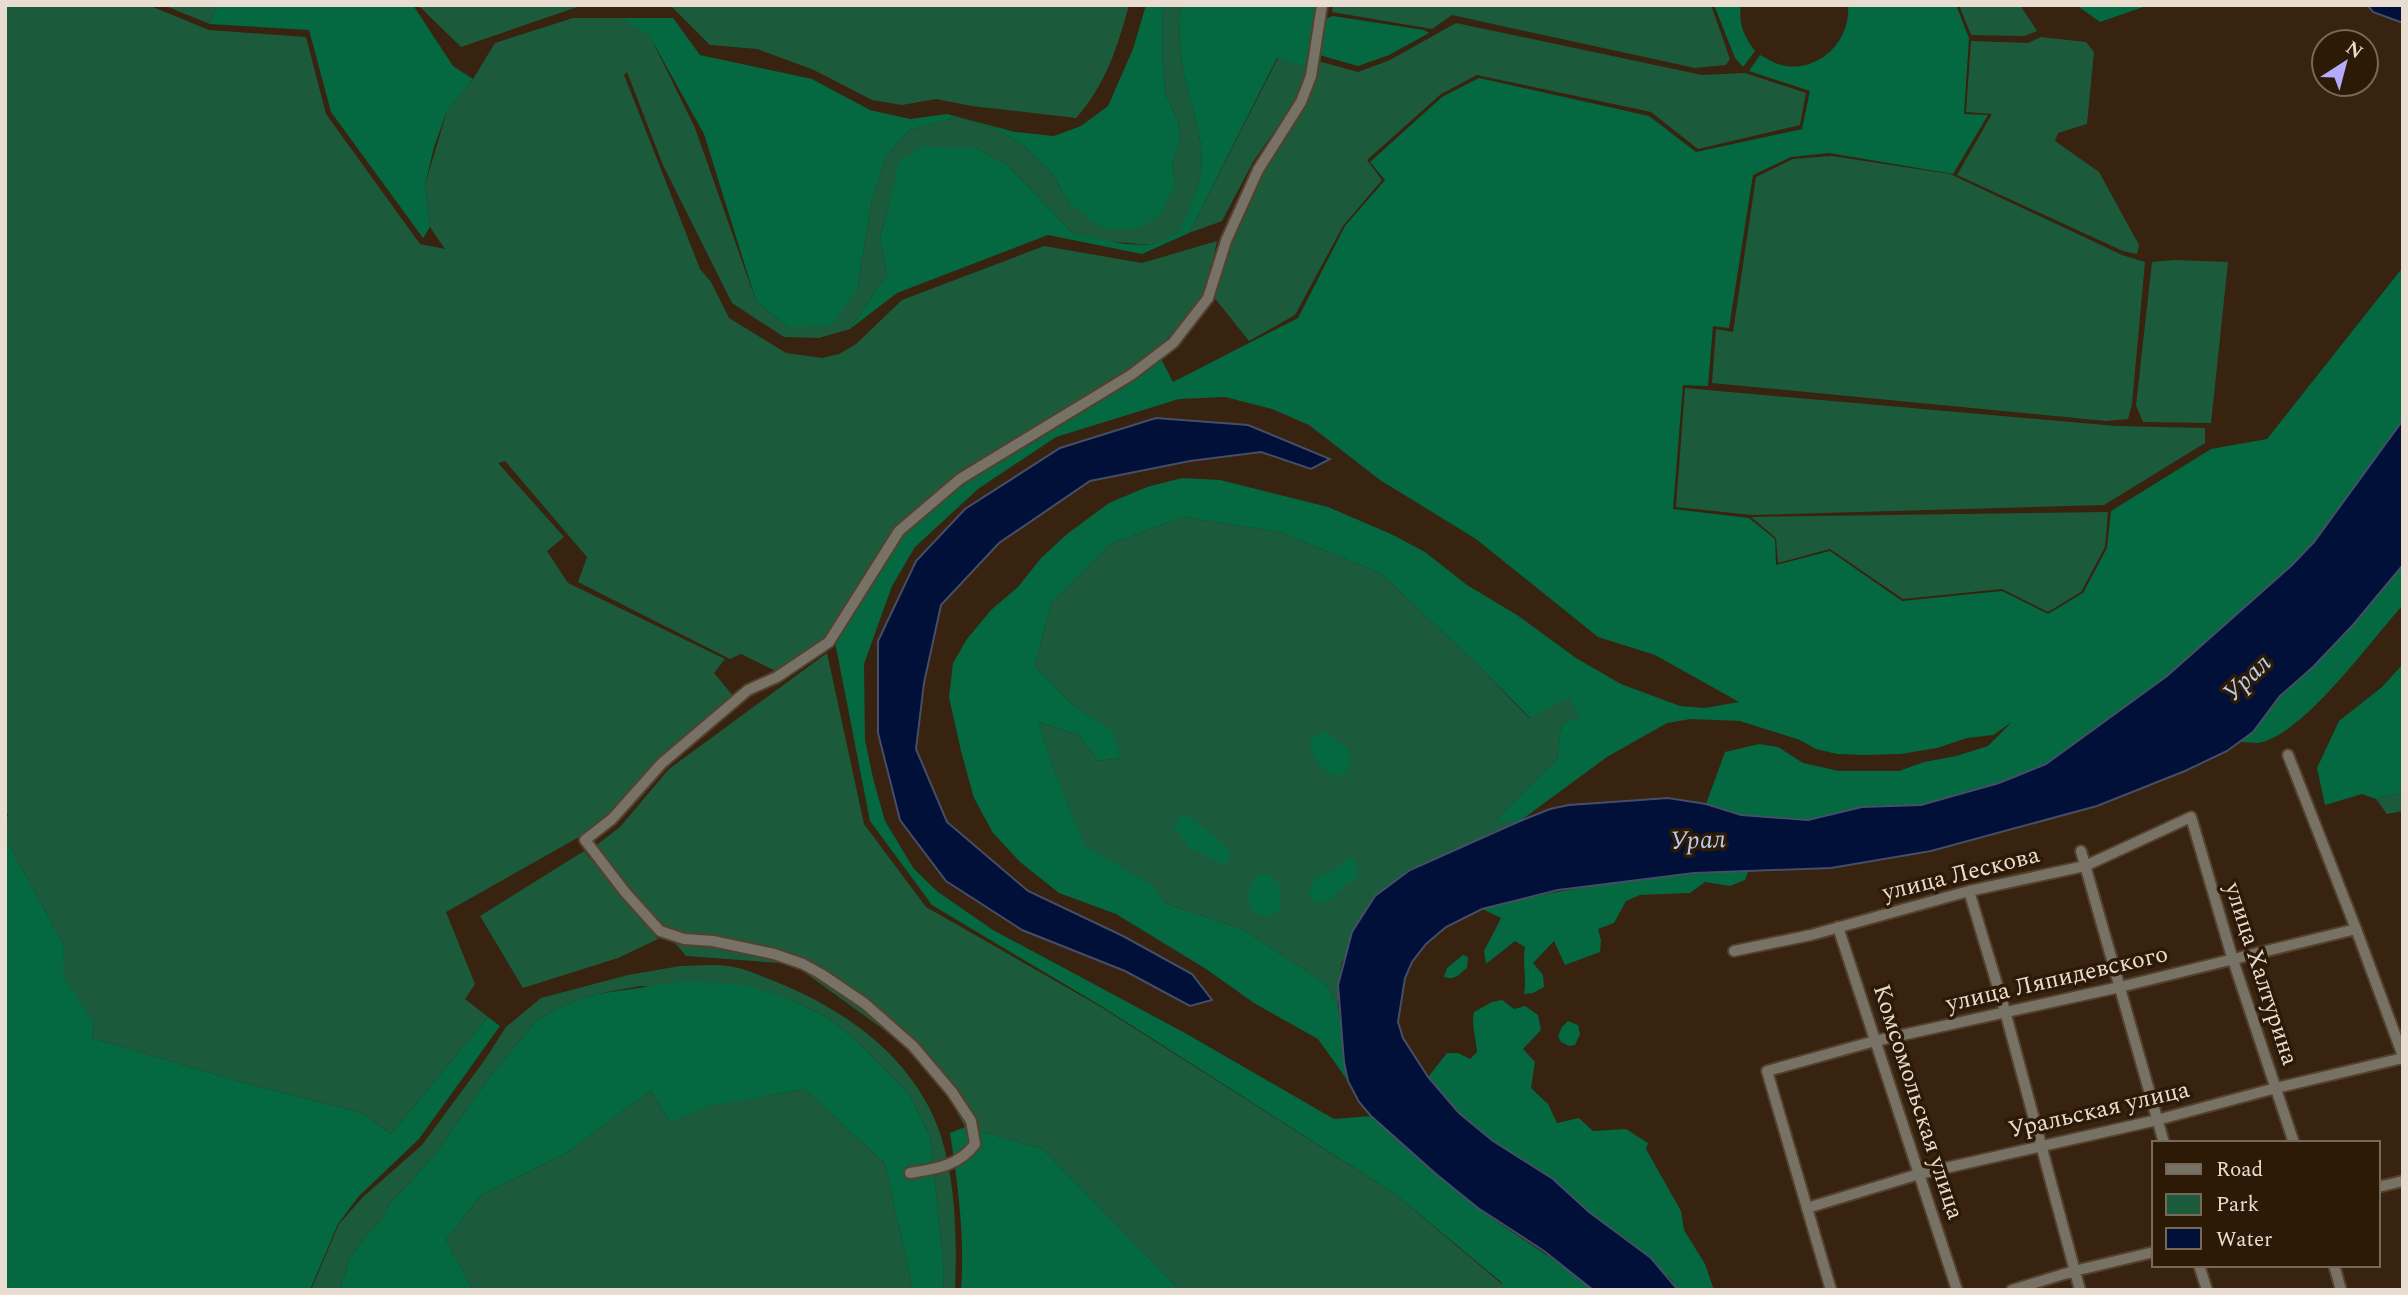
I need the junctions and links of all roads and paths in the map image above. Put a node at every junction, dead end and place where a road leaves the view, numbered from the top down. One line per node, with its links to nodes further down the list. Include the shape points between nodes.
1 (1322, 5): 20 (street, via 1311,76 1301,102 1258,170 1226,241 1208,298 1173,343 1131,375 960,479 899,531 829,642 777,677 748,690 662,763 612,819 585,840 660,931 684,939 748,947 803,964 841,986 913,1046 971,1121 975,1144 951,1163)
2 (2288, 755): 8 (street)
3 (2191, 817): 5 (street, улица Лескова); 10 (street, улица Халтурина)
4 (2081, 851): 5 (street)
5 (2085, 866): 6 (street, улица Лескова); 11 (street)
6 (1969, 891): 7 (street, улица Лескова); 12 (street)
7 (1838, 928): 9 (street, улица Лескова); 13 (street, Комсомольская улица)
8 (2357, 929): 10 (street, улица Ляпидевского); 14 (street)
9 (1734, 951)
10 (2233, 960): 11 (street, улица Ляпидевского); 15 (street, улица Халтурина)
11 (2120, 987): 12 (street, улица Ляпидевского); 16 (street)
12 (2006, 1011): 13 (street, улица Ляпидевского); 19 (street)
13 (1875, 1041): 21 (street, Комсомольская улица); 24 (street, улица Ляпидевского, via 1767,1071)
14 (2403, 1057): 15 (street, Уральская улица)
15 (2276, 1088): 16 (street, Уральская улица); 18 (street, улица Халтурина)
16 (2157, 1120): 17 (street); 19 (street, Уральская улица)
17 (2163, 1141)
18 (2293, 1141)
19 (2042, 1146): 21 (street, Уральская улица); 28 (street)
20 (910, 1173)
21 (1919, 1174): 24 (street, Уральская улица); 30 (street, Комсомольская улица)
22 (2403, 1181): 23 (street)
23 (2380, 1187)
24 (1807, 1208): 29 (street)
25 (2152, 1252): 28 (street)
26 (2200, 1267): 33 (street)
27 (2335, 1267): 34 (street)
28 (2074, 1271): 31 (street); 32 (street)
29 (1831, 1290)
30 (1957, 1290)
31 (2012, 1290)
32 (2080, 1290)
33 (2207, 1290)
34 (2341, 1290)

